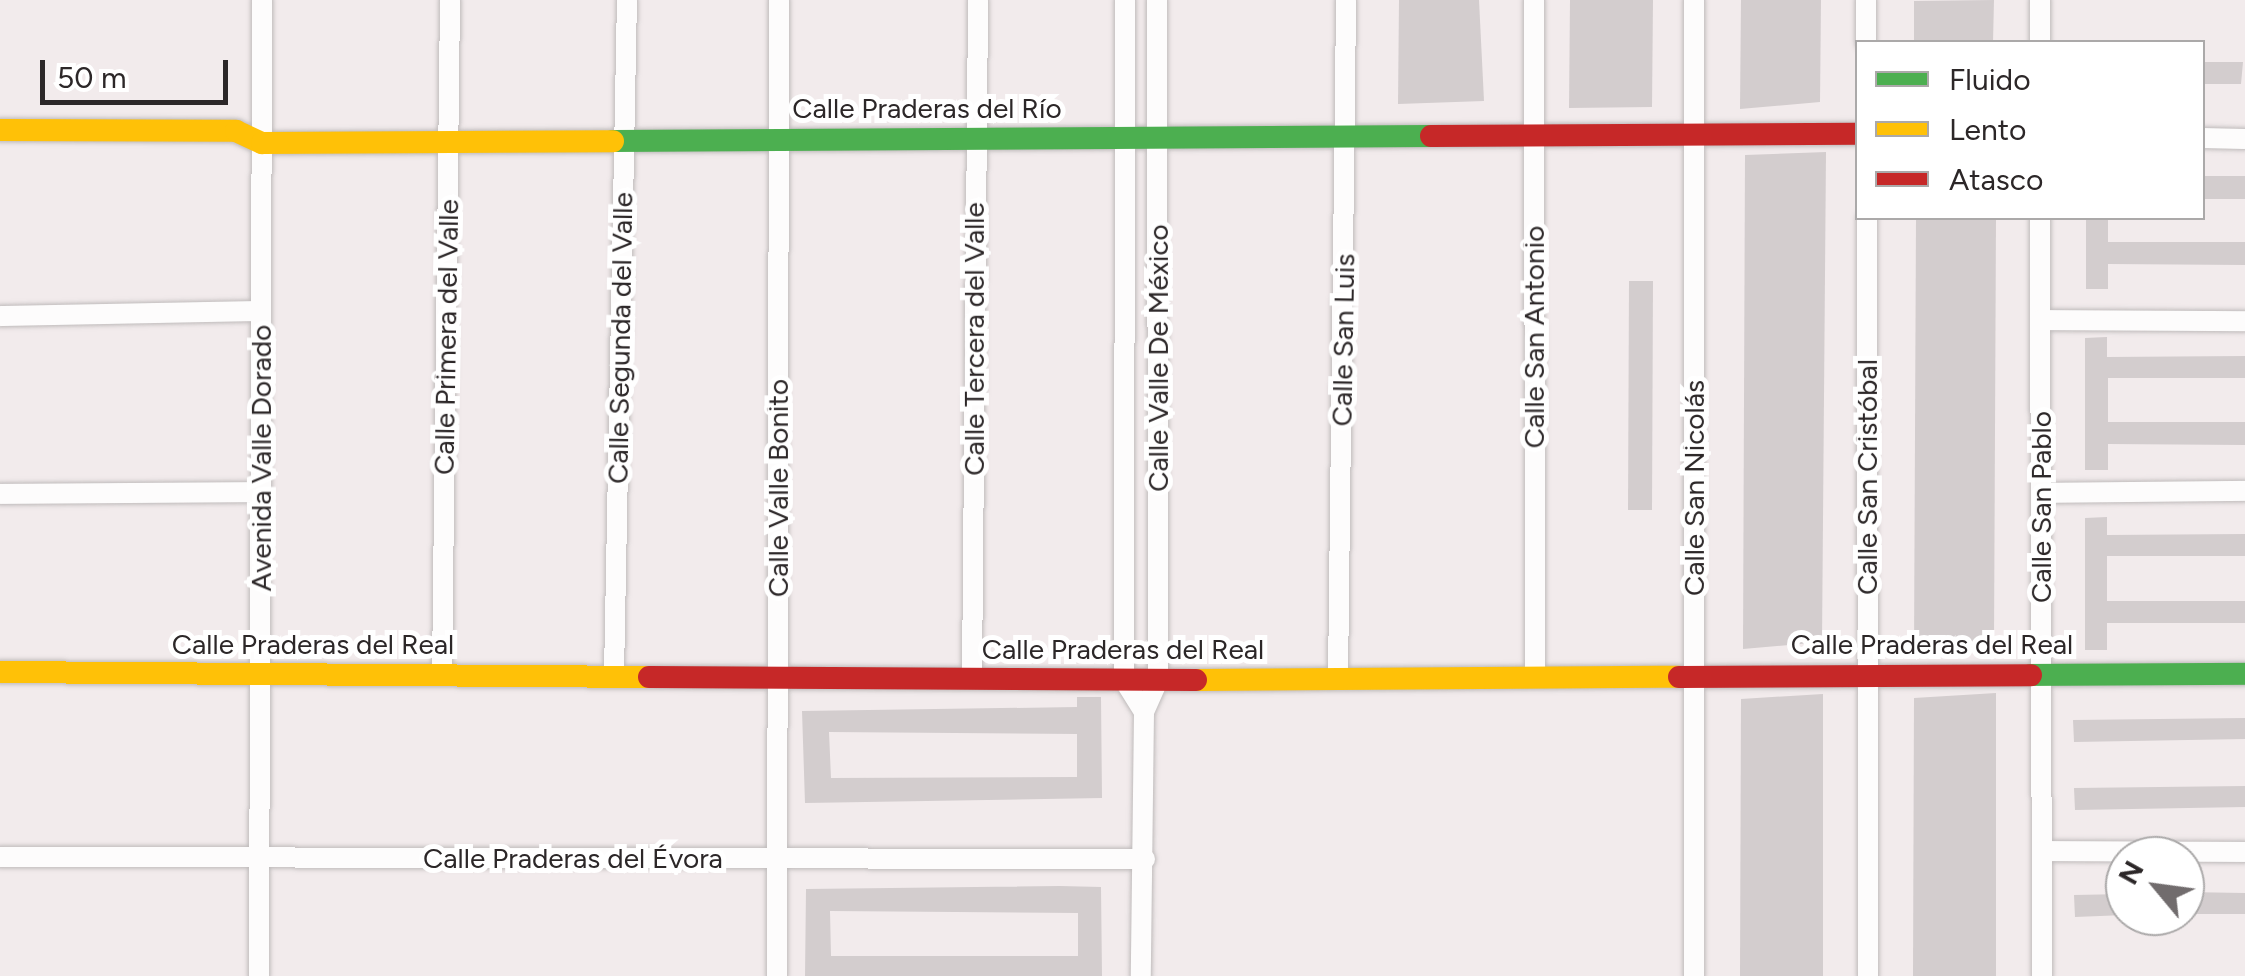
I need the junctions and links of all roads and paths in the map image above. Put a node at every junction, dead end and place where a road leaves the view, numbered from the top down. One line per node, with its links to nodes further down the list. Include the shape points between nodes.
1 (262, 0): 28 (street, Avenida Valle Dorado)
2 (450, 0): 27 (street, Calle Primera del Valle)
3 (627, 0): 26 (street, Calle Segunda del Valle)
4 (779, 0): 23 (street, Calle Valle Bonito)
5 (978, 0): 21 (street, Calle Tercera del Valle)
6 (1125, 0): 19 (street, Calle Valle De México)
7 (1158, 0): 20 (street, Calle Valle De México)
8 (1346, 0): 22 (street, Calle San Luis)
9 (1534, 0): 16 (street, Calle San Antonio)
10 (1694, 0): 17 (street, Calle San Nicolás)
11 (1866, 0): 13 (street)
12 (2040, 0): 14 (street)
13 (1866, 40)
14 (2040, 40)
15 (0, 130): 28 (street, Calle Praderas del Río, via 236,131)
16 (1534, 134): 17 (street, Calle Praderas del Río); 22 (street, Calle Praderas del Río); 42 (street, Calle San Antonio)
17 (1694, 134): 18 (street, Calle Praderas del Río); 46 (street, Calle San Nicolás)
18 (1855, 134)
19 (1125, 136): 20 (street, Calle Praderas del Río); 21 (street, Calle Praderas del Río); 50 (street, Calle Valle De México)
20 (1158, 136): 22 (street, Calle Praderas del Río); 51 (street, Calle Valle De México)
21 (976, 137): 23 (street, Calle Praderas del Río); 49 (street, Calle Tercera del Valle)
22 (1346, 137): 52 (street, Calle San Luis)
23 (779, 138): 26 (street, Calle Praderas del Río); 48 (street, Calle Valle Bonito)
24 (2205, 138): 25 (street)
25 (2245, 139)
26 (624, 140): 27 (street, Calle Praderas del Río); 47 (street, Calle Segunda del Valle)
27 (448, 141): 28 (street, Calle Praderas del Río); 41 (street, Calle Primera del Valle)
28 (262, 143): 31 (street, Avenida Valle Dorado)
29 (1867, 220): 43 (street, Calle San Cristóbal)
30 (2040, 220): 33 (street, Calle San Pablo)
31 (262, 311): 32 (street); 36 (street, Avenida Valle Dorado)
32 (0, 316)
33 (2040, 320): 34 (street); 37 (street, Calle San Pablo)
34 (2245, 321)
35 (2245, 490): 37 (street)
36 (260, 492): 38 (street); 40 (street, Avenida Valle Dorado)
37 (2041, 492): 44 (street, Calle San Pablo)
38 (0, 494)
39 (0, 672): 40 (street, Calle Praderas del Real)
40 (260, 673): 41 (street, Calle Praderas del Real); 57 (street, Avenida Valle Dorado)
41 (442, 674): 47 (street, Calle Praderas del Real)
42 (1535, 674): 46 (street, Calle Praderas del Real); 52 (street, Calle Praderas del Real)
43 (1868, 674): 44 (street, Calle Praderas del Real); 46 (street, Calle Praderas del Real); 64 (street, Calle San Cristóbal)
44 (2042, 674): 45 (street, Calle Praderas del Real); 54 (street, Calle San Pablo)
45 (2245, 674)
46 (1694, 675): 63 (street, Calle San Nicolás)
47 (614, 676): 48 (street, Calle Praderas del Real)
48 (778, 677): 49 (street, Calle Praderas del Real); 58 (street, Calle Valle Bonito)
49 (972, 678): 50 (street, Calle Praderas del Real)
50 (1124, 680): 51 (street, Calle Praderas del Real); 53 (street)
51 (1158, 680): 52 (street, Calle Praderas del Real); 53 (street, Calle Valle De México)
52 (1338, 680)
53 (1144, 712): 59 (street)
54 (2042, 851): 55 (street); 65 (street, Calle San Pablo)
55 (2245, 852)
56 (0, 856): 57 (street, Calle Praderas del Évora)
57 (261, 857): 58 (street, Calle Praderas del Évora); 60 (street, Avenida Valle Dorado)
58 (778, 858): 59 (street, Calle Praderas del Évora); 61 (street, Calle Valle Bonito)
59 (1145, 860): 62 (street)
60 (259, 976)
61 (778, 976)
62 (1142, 976)
63 (1694, 976)
64 (1868, 976)
65 (2042, 976)

